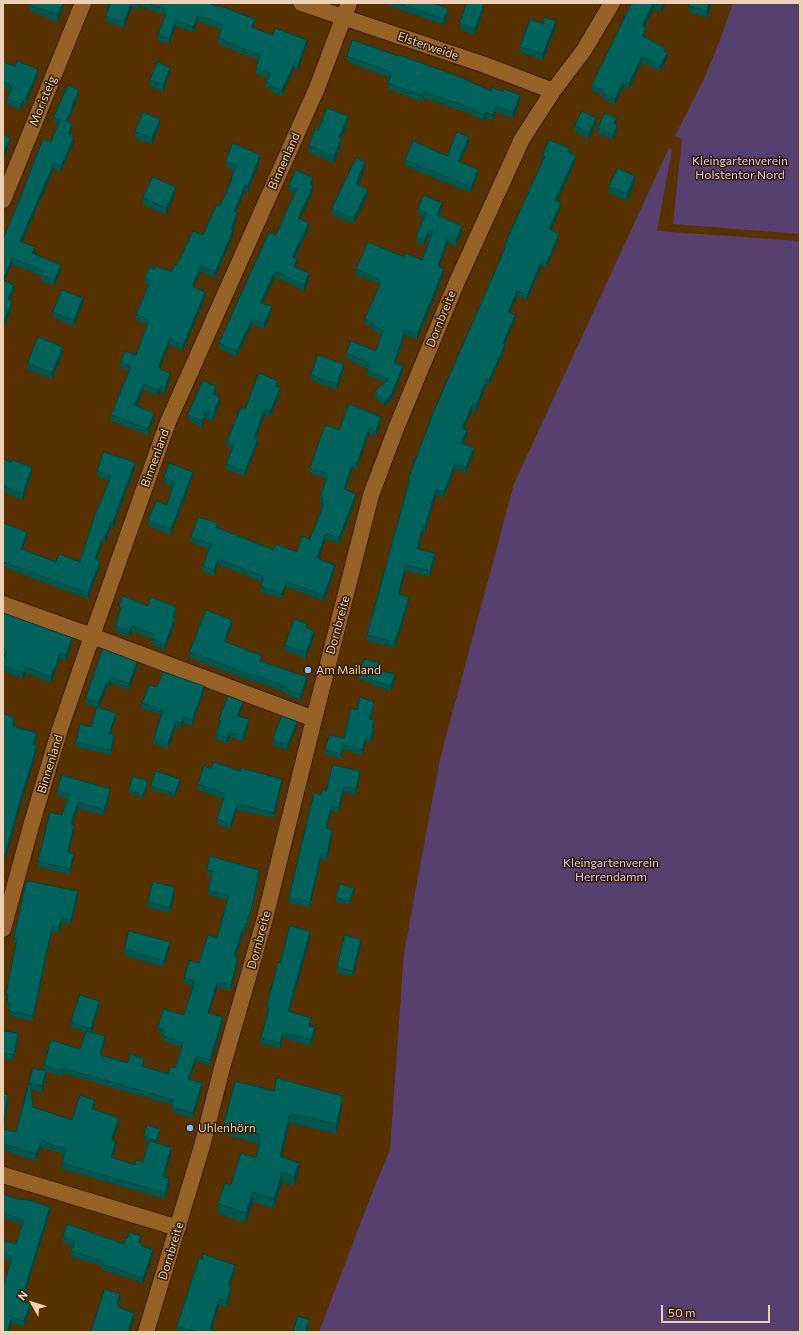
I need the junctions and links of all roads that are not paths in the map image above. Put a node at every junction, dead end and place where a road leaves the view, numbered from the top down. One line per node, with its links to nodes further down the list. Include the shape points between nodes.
1 (84, 3): 6 (street, Moristeig)
2 (301, 3): 4 (street, Elsterweide)
3 (612, 3): 5 (street, Dornbreite, via 584,50)
4 (347, 10): 5 (street, Elsterweide); 8 (street, Binnenland, via 317,88 168,422)
5 (553, 91): 9 (street, Dornbreite, via 522,139 456,284 397,426 371,495)
6 (3, 200)
7 (3, 604): 8 (street)
8 (92, 636): 9 (street); 10 (street, Binnenland, via 59,732)
9 (314, 720): 12 (street, Dornbreite, via 265,918)
10 (3, 929)
11 (3, 1175): 12 (street)
12 (178, 1228): 13 (street, Dornbreite)
13 (146, 1332)

